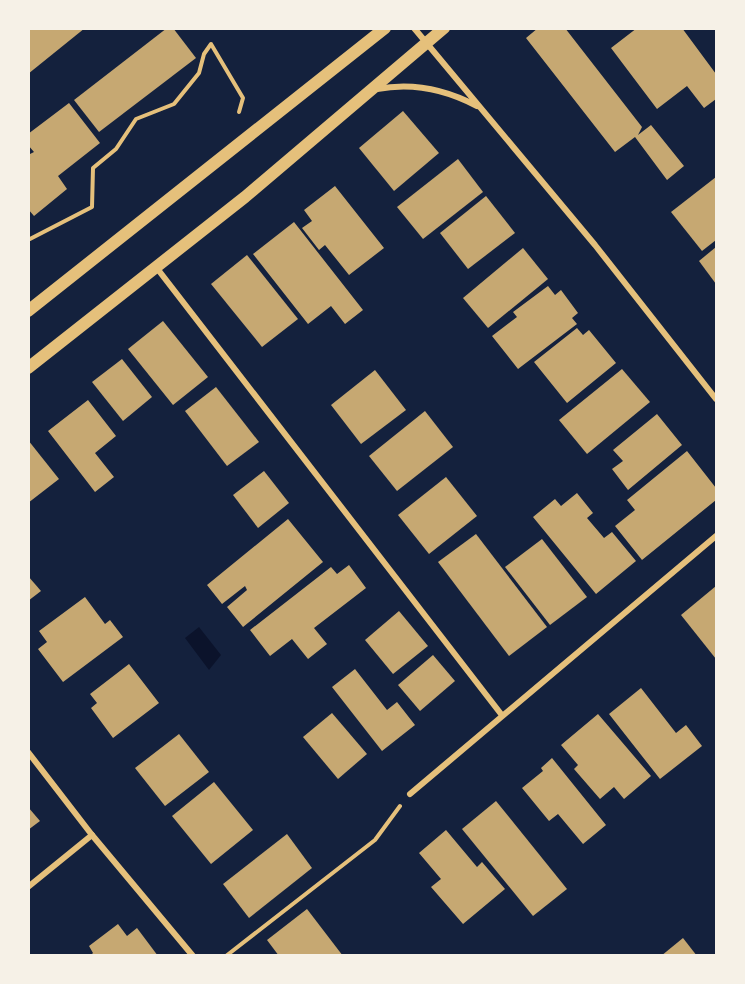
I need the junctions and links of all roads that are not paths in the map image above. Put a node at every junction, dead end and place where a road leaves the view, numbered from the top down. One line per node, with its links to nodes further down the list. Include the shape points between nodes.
1 (385, 28): 8 (main road)
2 (414, 28): 4 (street)
3 (444, 28): 4 (main road)
4 (426, 43): 5 (main road); 6 (street)
5 (370, 90): 6 (street, via 399,85 436,89); 7 (main road)
6 (480, 108): 10 (street)
7 (156, 267): 9 (main road); 12 (street)
8 (28, 310)
9 (28, 368)
10 (717, 399)
11 (717, 536): 12 (street)
12 (501, 714): 14 (street)
13 (28, 752): 15 (street)
14 (410, 794)
15 (92, 835): 16 (street); 17 (street)
16 (28, 887)
17 (193, 956)

